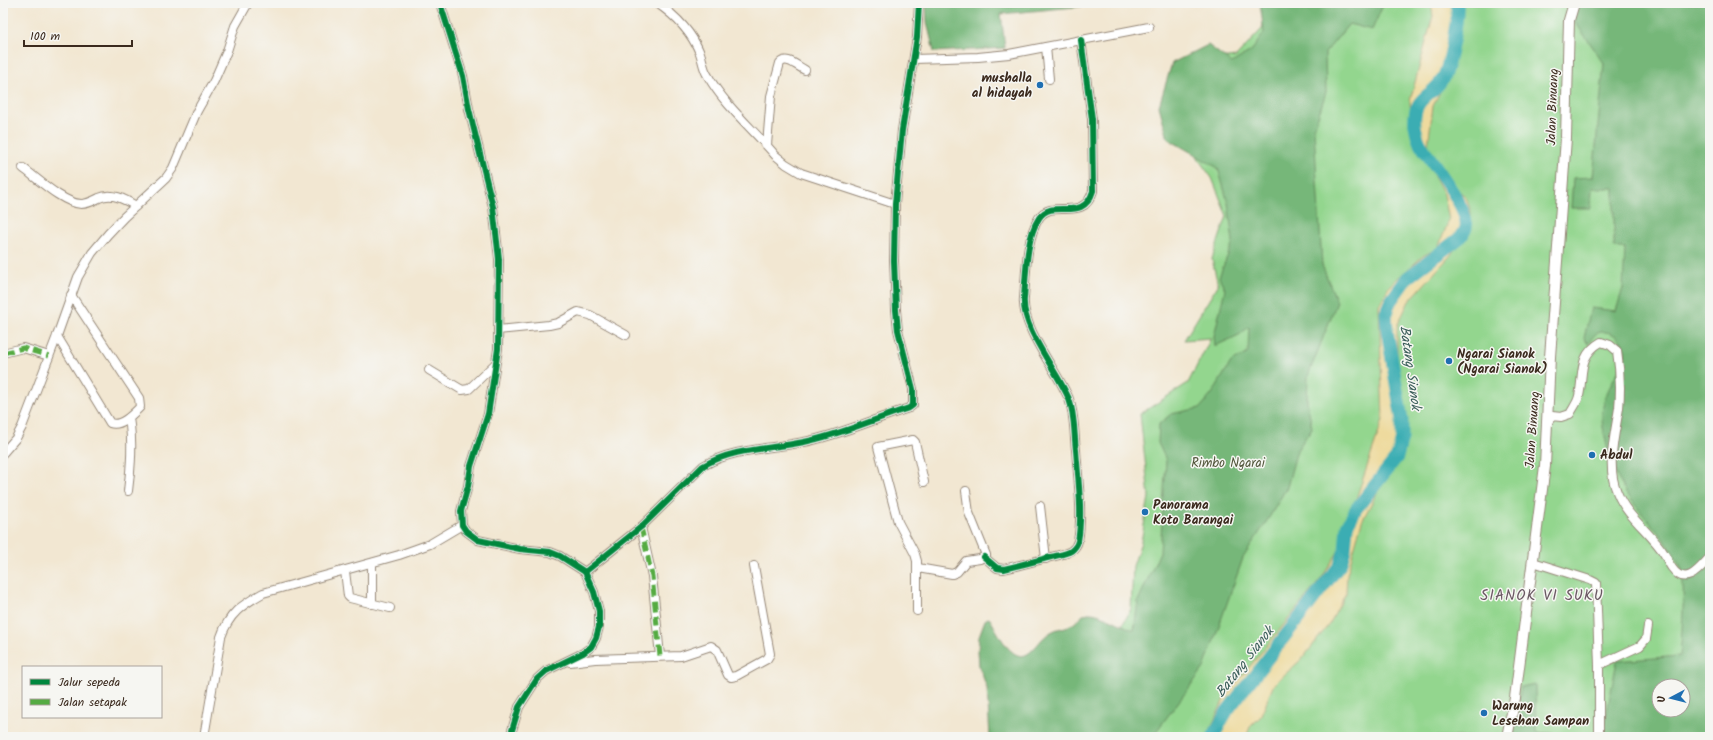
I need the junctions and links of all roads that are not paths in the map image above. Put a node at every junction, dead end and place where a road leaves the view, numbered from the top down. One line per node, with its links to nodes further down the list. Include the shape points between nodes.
1 (248, 3): 15 (street, via 235,26 227,51 197,111 173,168)
2 (440, 3): 17 (street, via 463,76 493,207 499,259)
3 (657, 3): 12 (street, via 680,21 696,45 707,76 731,107)
4 (919, 3): 9 (street)
5 (1574, 3): 25 (main road, Jalan Binuang, via 1569,20 1566,138 1550,357)
6 (1149, 27): 7 (street)
7 (1081, 40): 8 (street); 35 (street, via 1092,119 1093,191 1086,205 1079,208 1053,209 1040,217 1031,235 1024,300 1031,330 1063,386 1073,419 1080,505 1078,540 1072,550)
8 (1046, 48): 9 (street, via 978,57); 11 (street)
9 (914, 59): 14 (street, via 902,130)
10 (805, 70): 12 (street, via 787,60 780,64 771,96)
11 (1049, 79)
12 (767, 145): 14 (street, via 786,164 801,173)
13 (24, 168): 15 (street, via 68,200 82,204 106,195 123,199)
14 (895, 204): 32 (street, via 896,310 898,330 913,389 913,405 822,438 728,455 712,461 703,466)
15 (136, 206): 16 (street, via 92,253)
16 (71, 295): 19 (street); 24 (street, via 140,401 140,407)
17 (498, 330): 18 (street, via 558,323 578,312 590,315); 22 (street)
18 (626, 335)
19 (57, 336): 21 (street); 24 (street, via 107,421 116,424)
20 (3, 353): 21 (street, via 23,348)
21 (49, 356): 26 (street, via 22,427)
22 (495, 364): 23 (street, via 466,390); 31 (street, via 488,414 461,511)
23 (429, 370)
24 (129, 418): 28 (street, via 132,461)
25 (1548, 422): 34 (street, via 1552,416 1570,414 1579,397 1581,370 1593,347 1601,342 1610,345 1616,351 1621,379 1612,458 1616,491 1622,504 1664,553 1679,575 1690,576 1697,572); 36 (main road, Jalan Binuang)
26 (3, 453)
27 (924, 482): 39 (street, via 913,440 878,448 898,522 915,554)
28 (128, 491)
29 (966, 491): 33 (street, via 969,513 986,551)
30 (1040, 506): 35 (street)
31 (462, 525): 37 (street, via 430,544); 41 (street, via 478,540 550,552)
32 (641, 527): 41 (street); 46 (street, via 652,576)
33 (984, 557): 35 (street, via 997,568 1004,569); 39 (street, via 966,561 952,574)
34 (1710, 557)
35 (1046, 558)
36 (1533, 562): 48 (street, via 1596,583); 51 (main road, Jalan Binuang, via 1515,698)
37 (372, 564): 40 (street); 42 (street)
38 (754, 566): 46 (street, via 770,649 767,659 731,677 717,650 711,646 681,656)
39 (918, 568): 44 (street)
40 (345, 571): 42 (street, via 350,598); 49 (street, via 263,593 234,613 225,624 221,638)
41 (585, 572): 47 (street, via 599,611 599,627 591,647)
42 (372, 604): 43 (street)
43 (390, 608)
44 (917, 611)
45 (1648, 626): 48 (street, via 1646,639 1640,646)
46 (660, 656): 47 (street)
47 (561, 662): 50 (street, via 537,679 527,693 519,706)
48 (1599, 665): 52 (street)
49 (204, 737)
50 (510, 737)
51 (1507, 737)
52 (1599, 737)

